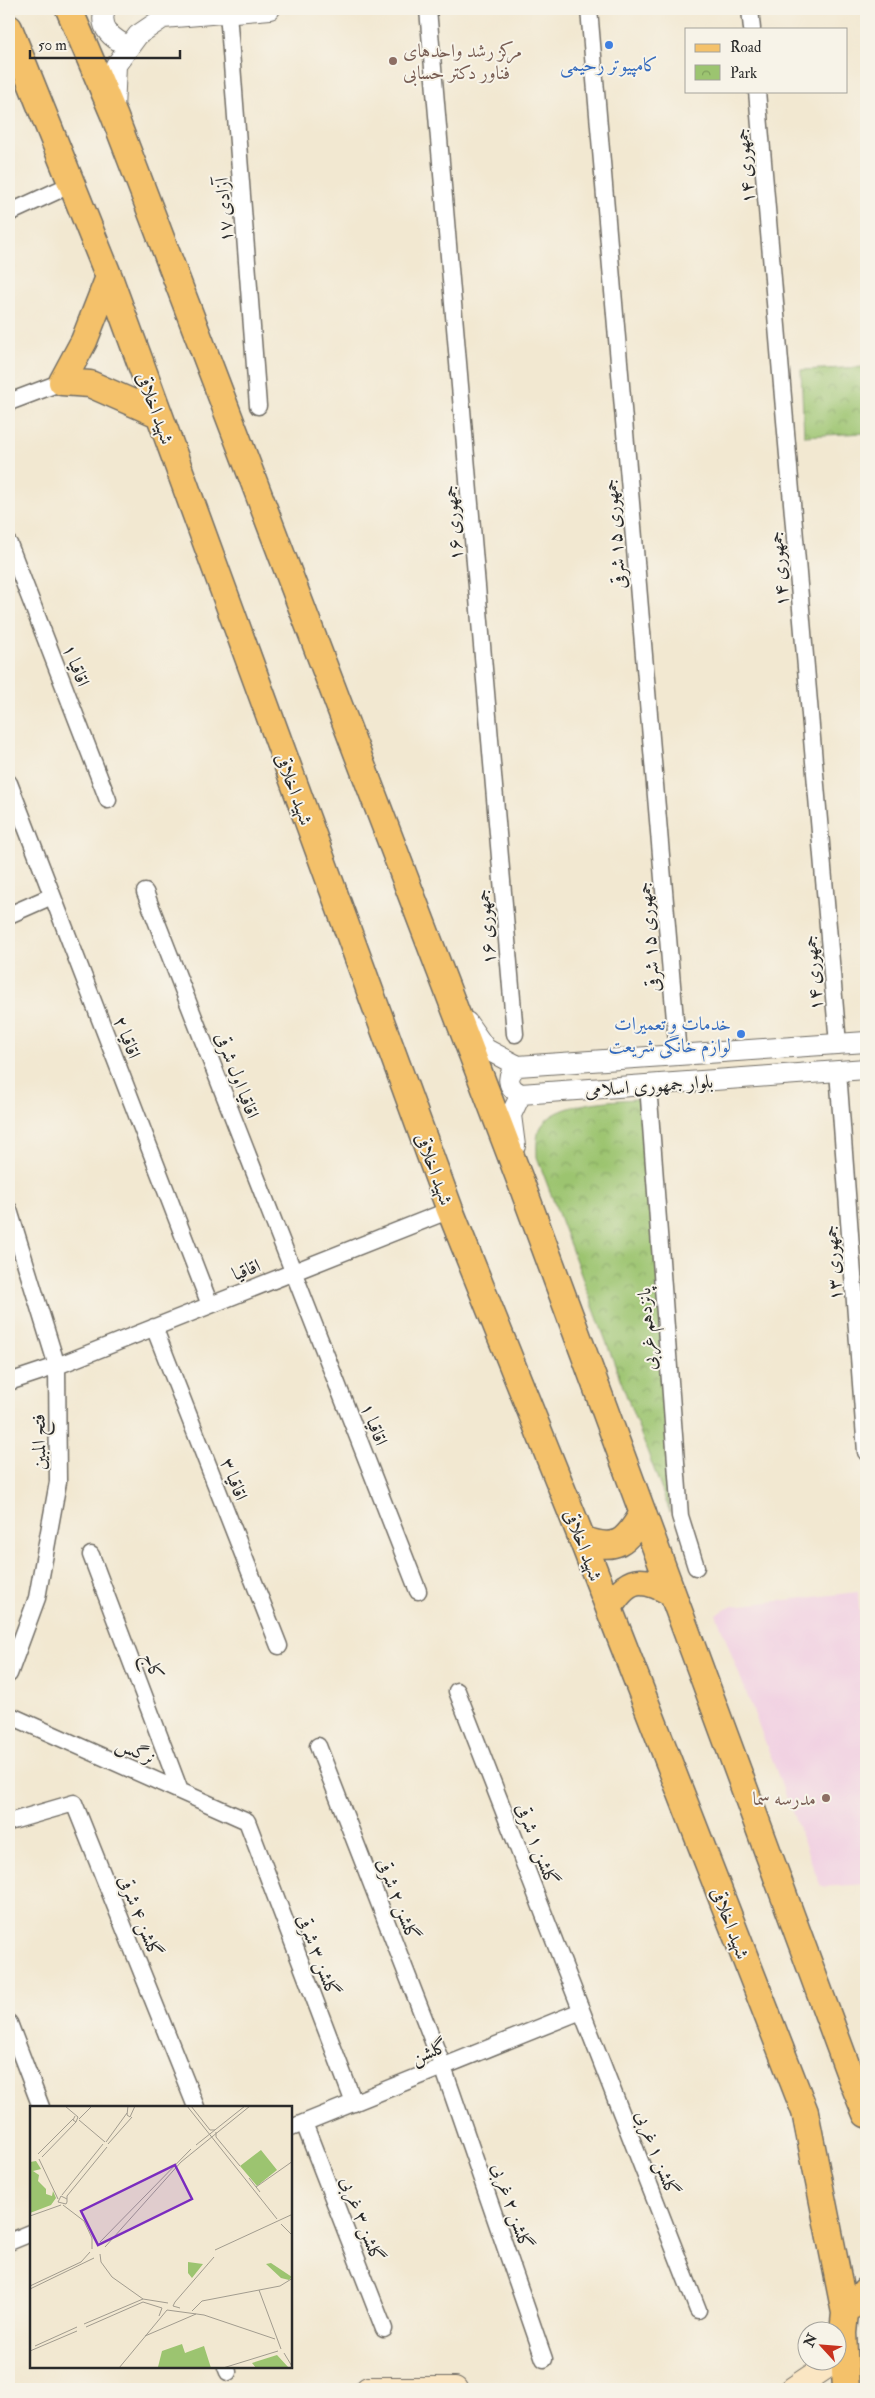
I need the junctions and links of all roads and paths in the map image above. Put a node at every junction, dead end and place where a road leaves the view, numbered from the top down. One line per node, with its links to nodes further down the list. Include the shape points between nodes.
1 (69, 9): 12 (main road)
2 (105, 9): 10 (street, via 102,15 106,31)
3 (270, 9): 7 (street)
4 (428, 9): 27 (street, جمهوری ۱۶)
5 (589, 9): 30 (street, جمهوری ۱۵ شرقی)
6 (750, 9): 9 (street)
7 (228, 12): 10 (street, via 163,18 138,35); 18 (street, آزادی ۱۷)
8 (9, 28): 13 (main road, شهید اخلاقی)
9 (752, 28)
10 (129, 47): 12 (street, via 116,66)
11 (757, 92): 29 (street, جمهوری ۱۴)
12 (114, 115): 26 (main road)
13 (72, 184): 14 (street); 15 (main road, شهید اخلاقی)
14 (9, 213)
15 (110, 277): 16 (main road, via 84,341); 19 (main road, شهید اخلاقی)
16 (62, 382): 17 (street); 19 (main road, via 90,384)
17 (9, 402)
18 (258, 406)
19 (158, 414): 38 (main road, شهید اخلاقی)
20 (9, 544): 22 (street, اقاقیا ۱)
21 (9, 783): 24 (street, اقاقیا ۲)
22 (108, 800)
23 (144, 892): 39 (street, اقاقیا اول شرقی)
24 (52, 896): 25 (street); 40 (street, اقاقیا ۲)
25 (9, 915)
26 (452, 999): 31 (street, via 486,1049); 36 (main road)
27 (514, 1034)
28 (866, 1042): 29 (street, بلوار جمهوری اسلامی)
29 (838, 1044): 30 (street, بلوار جمهوری اسلامی)
30 (678, 1055): 31 (street, بلوار جمهوری اسلامی)
31 (518, 1066): 35 (street, via 509,1081 511,1087)
32 (866, 1069): 33 (street, بلوار جمهوری اسلامی)
33 (838, 1071): 34 (street, بلوار جمهوری اسلامی); 44 (street, جمهوری ۱۳)
34 (648, 1085): 35 (street, بلوار جمهوری اسلامی); 48 (street, پانزدهم غربی, via 680,1516)
35 (521, 1094): 36 (street, via 511,1115)
36 (520, 1180): 45 (main road)
37 (9, 1210): 42 (street, فتح المبین)
38 (450, 1210): 39 (street, اقاقیا); 46 (main road, شهید اخلاقی)
39 (294, 1272): 40 (street, اقاقیا); 49 (street, اقاقیا ۱)
40 (210, 1305): 41 (street, اقاقیا)
41 (154, 1327): 42 (street, اقاقیا); 52 (street, اقاقیا ۳)
42 (57, 1366): 43 (street, اقاقیا); 53 (street, فتح المبین, via 58,1482 37,1598)
43 (9, 1382)
44 (866, 1452)
45 (643, 1513): 46 (main road, via 632,1534 616,1545 599,1545); 50 (main road)
46 (582, 1539): 51 (main road, شهید اخلاقی)
47 (91, 1555): 57 (street, کاج)
48 (696, 1567)
49 (418, 1591)
50 (672, 1593): 51 (main road, via 653,1583 637,1582 621,1589); 63 (main road)
51 (609, 1608): 73 (main road, شهید اخلاقی, via 805,2112)
52 (279, 1646)
53 (9, 1674)
54 (457, 1691): 60 (street, گلشن ۱ شرقی)
55 (9, 1715): 57 (street, نرگس)
56 (318, 1746): 62 (street, گلشن ۲ شرقی)
57 (180, 1792): 58 (street, نرگس)
58 (247, 1821): 64 (street, گلشن ۳ شرقی)
59 (9, 1822): 66 (street, گلشن ۴ شرقی, via 74,1803)
60 (581, 2011): 62 (street, گلشن); 72 (street, گلشن ۱ غربی)
61 (9, 2023): 65 (street)
62 (443, 2067): 64 (street, گلشن); 76 (street, گلشن ۲ غربی)
63 (858, 2083): 67 (main road)
64 (354, 2103): 68 (street, گلشن)
65 (41, 2106)
66 (196, 2106)
67 (866, 2114)
68 (298, 2126): 75 (street, گلشن ۳ غربی)
69 (30, 2238): 70 (street)
70 (9, 2242)
71 (866, 2290): 73 (main road)
72 (698, 2310)
73 (845, 2313): 74 (main road, شهید اخلاقی)
74 (844, 2320)
75 (384, 2329)
76 (544, 2359)
77 (821, 2370): 81 (main road)
78 (842, 2370): 82 (main road, شهید اخلاقی)
79 (368, 2389): 80 (main road)
80 (455, 2389)
81 (792, 2389)
82 (846, 2389)

